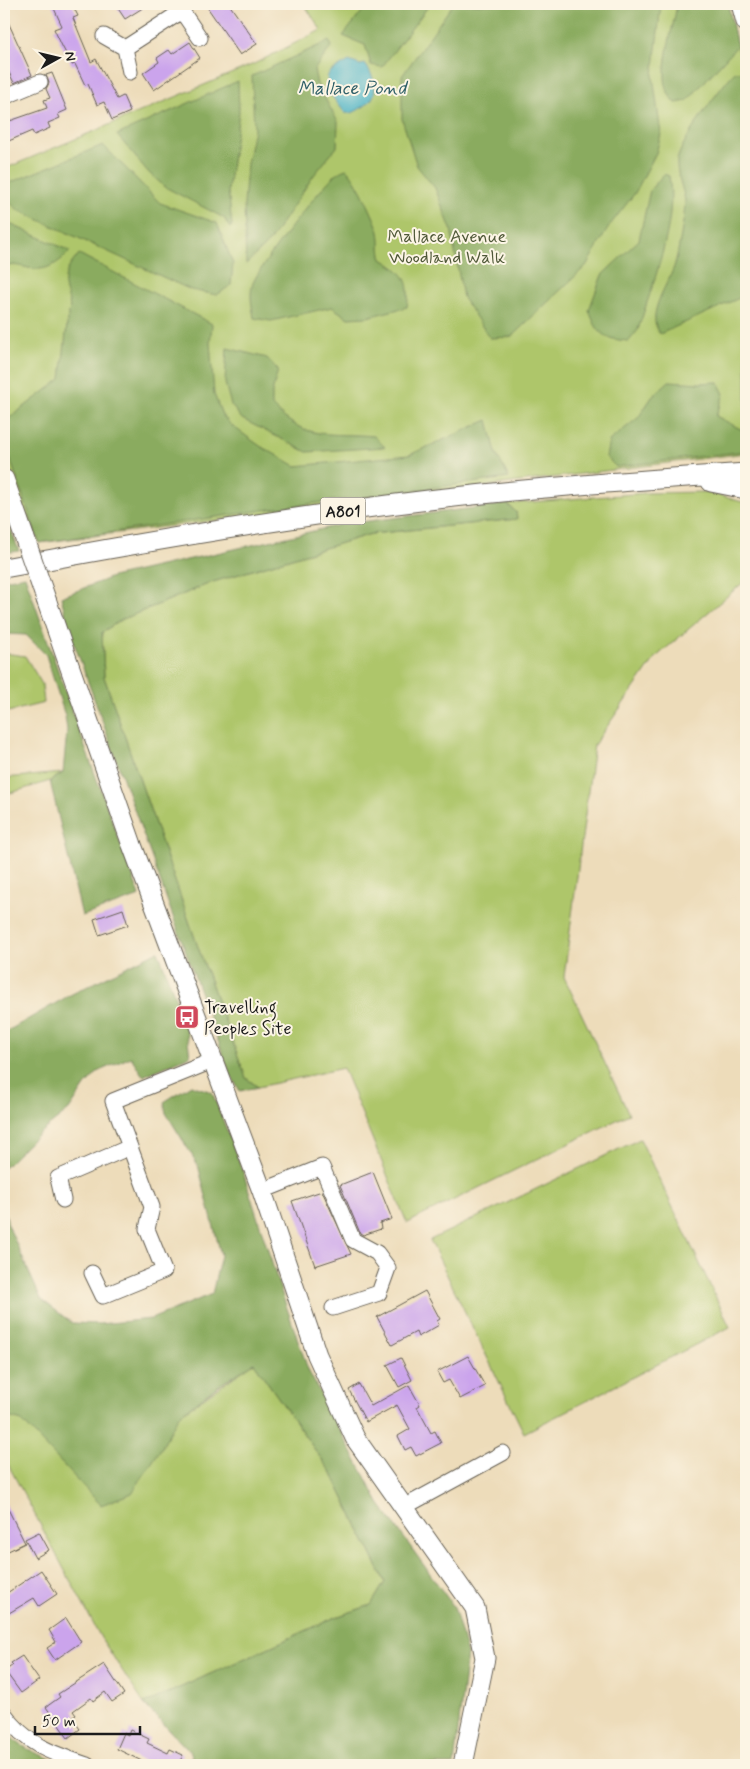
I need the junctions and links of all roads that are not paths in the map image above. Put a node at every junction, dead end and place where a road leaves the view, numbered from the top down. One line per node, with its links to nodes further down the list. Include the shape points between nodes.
1 (741, 4): 3 (main road)
2 (180, 8): 5 (street); 6 (street)
3 (746, 22)
4 (104, 36): 6 (street)
5 (200, 38)
6 (125, 48): 7 (street)
7 (130, 72)
8 (40, 82): 9 (street)
9 (4, 97)
10 (746, 473): 11 (main road, A801)
11 (685, 477): 13 (main road, A801); 14 (main road, A801, via 438,499 319,514 160,538)
12 (4, 479): 15 (main road, bridge, via 132,845)
13 (746, 489)
14 (4, 568)
15 (212, 1061): 16 (street, via 113,1101); 17 (main road)
16 (130, 1147): 18 (street, via 58,1178); 19 (street, via 152,1207 147,1229 164,1271 103,1296)
17 (262, 1191): 20 (street, via 322,1167 353,1240 377,1253 388,1268 379,1293); 22 (main road, via 321,1363 355,1438)
18 (63, 1200)
19 (92, 1273)
20 (334, 1308)
21 (503, 1453): 22 (street)
22 (404, 1507): 25 (main road, via 475,1608 485,1658)
23 (4, 1713): 24 (street, via 15,1729 30,1741 46,1751)
24 (87, 1765)
25 (463, 1765)

